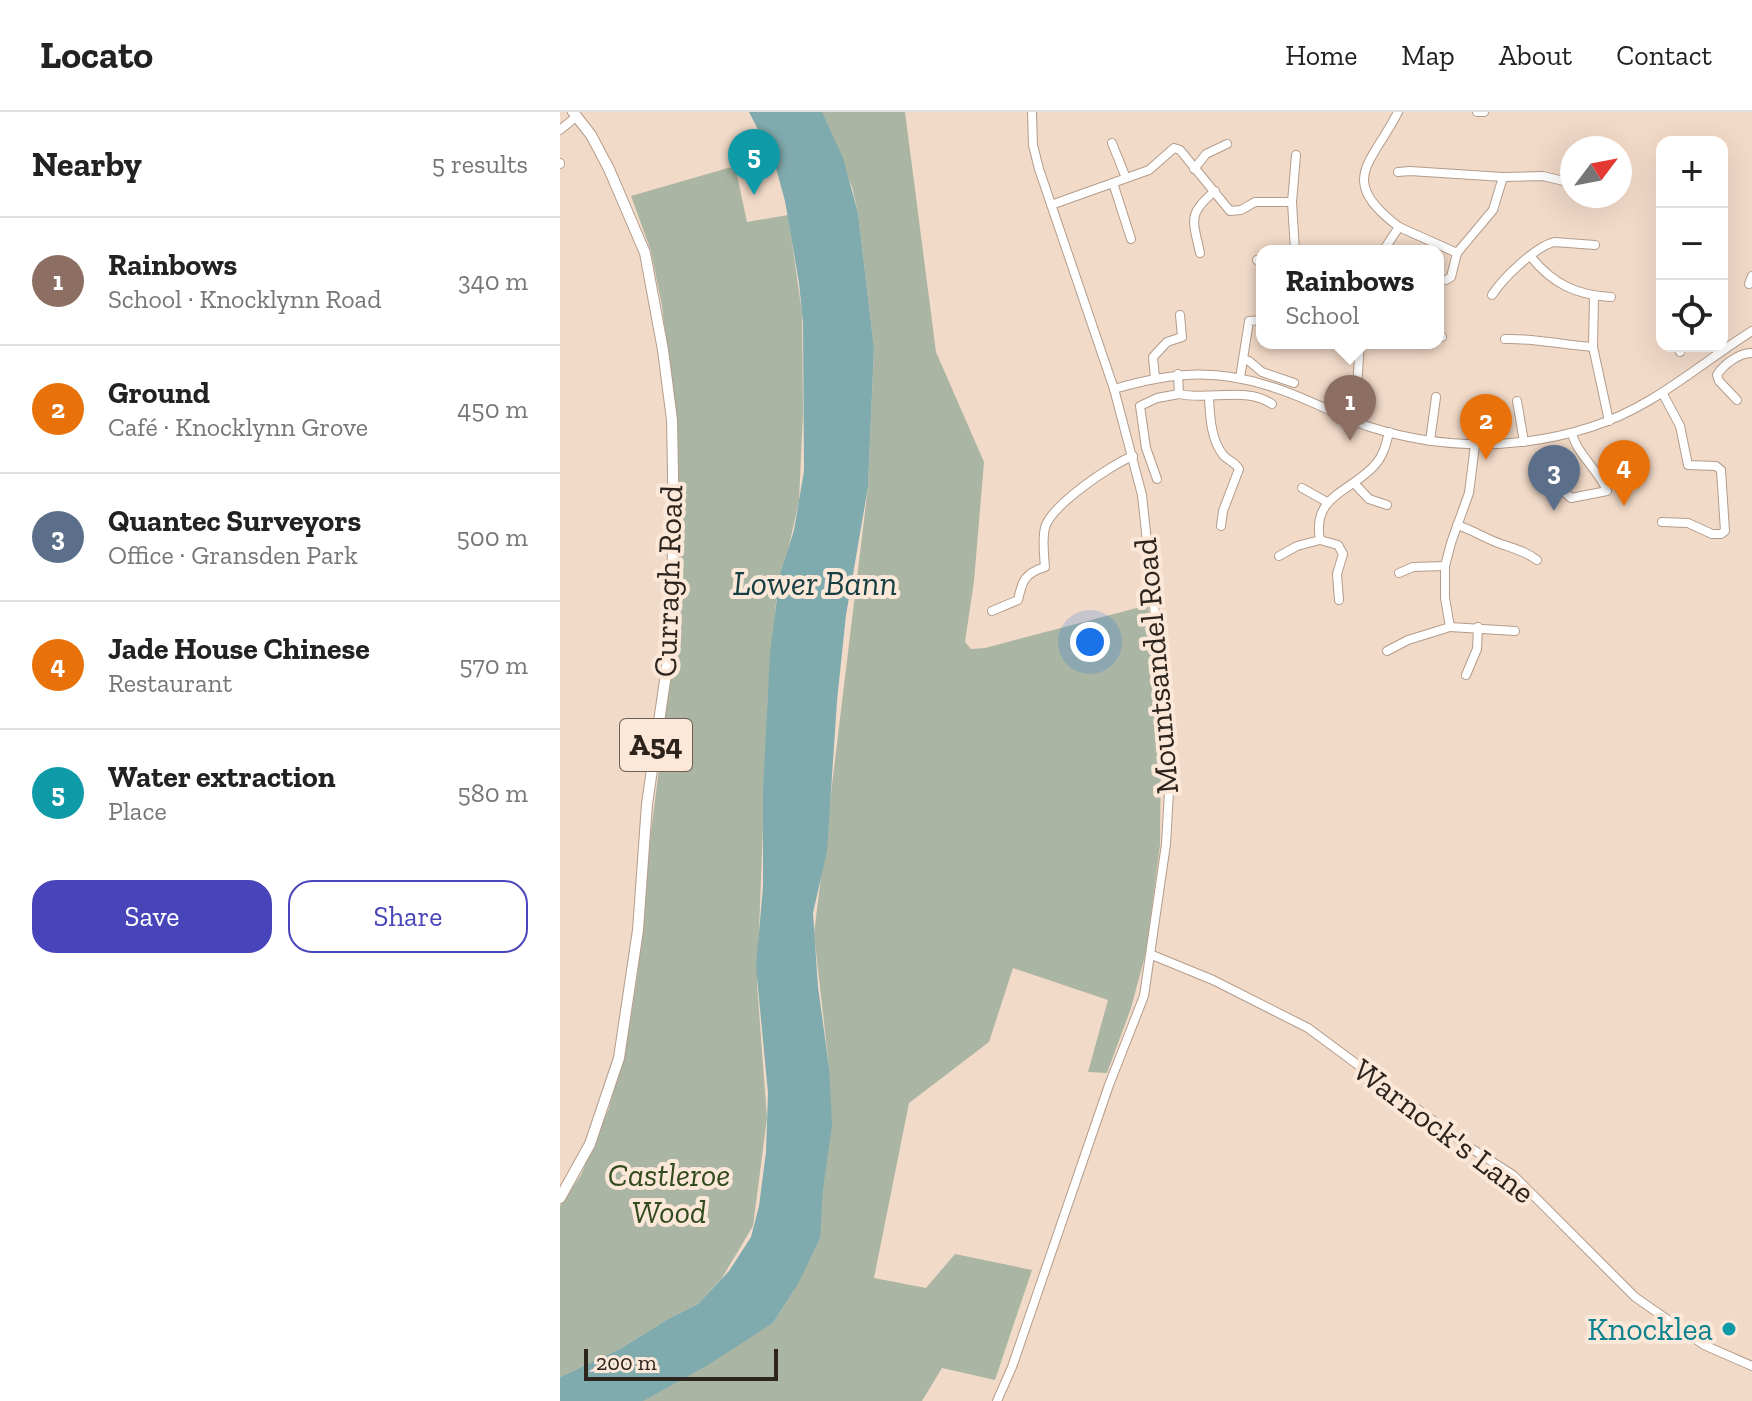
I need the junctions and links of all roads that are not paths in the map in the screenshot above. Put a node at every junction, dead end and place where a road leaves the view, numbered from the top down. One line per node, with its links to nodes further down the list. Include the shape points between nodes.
1 (1032, 112): 18 (street, Mountsandel Road, via 1035,156)
2 (1398, 112): 19 (street, via 1364,178 1369,200)
3 (1477, 112): 4 (street)
4 (1484, 112)
5 (575, 114): 6 (street); 85 (main road, Curragh Road / A54, via 609,169 645,253 672,420 674,527 669,653 619,1058 590,1144)
6 (560, 130)
7 (1112, 143): 13 (street)
8 (1227, 144): 10 (street, via 1206,154)
9 (1296, 155): 17 (street)
10 (1194, 169): 13 (street, via 1174,148 1155,166); 16 (street)
11 (1398, 172): 12 (street)
12 (1503, 177): 14 (street); 27 (street, via 1493,210)
13 (1126, 178): 15 (street)
14 (1560, 180)
15 (1113, 183): 18 (street); 20 (street)
16 (1215, 191): 17 (street, via 1235,212 1255,202); 26 (street, via 1193,213)
17 (1292, 202): 21 (street)
18 (1051, 205): 47 (street, Mountsandel Road)
19 (1399, 227): 22 (street); 23 (street)
20 (1131, 239)
21 (1295, 245)
22 (1387, 245)
23 (1439, 245)
24 (1595, 245): 28 (street, via 1554,242)
25 (1444, 247): 27 (street)
26 (1200, 253)
27 (1457, 253): 29 (street)
28 (1531, 257): 30 (street); 31 (street, via 1563,287)
29 (1446, 280)
30 (1492, 295)
31 (1594, 296): 32 (street); 38 (street)
32 (1611, 297)
33 (1180, 315): 44 (street, via 1184,334 1153,357)
34 (1256, 320): 42 (street, via 1249,321)
35 (1752, 331): 37 (street)
36 (1505, 339): 38 (street)
37 (1728, 344)
38 (1593, 347): 56 (street)
39 (1360, 349): 55 (street, via 1357,387)
40 (1715, 352): 49 (street)
41 (1752, 353): 52 (street, via 1742,354 1717,375)
42 (1243, 359): 45 (street); 46 (street)
43 (1178, 374): 44 (street); 45 (street); 48 (street)
44 (1155, 378): 47 (street)
45 (1240, 378): 55 (street)
46 (1294, 383)
47 (1114, 389): 62 (street, Mountsandel Road)
48 (1179, 394): 51 (street); 64 (street, via 1140,406)
49 (1663, 394): 56 (street); 69 (street, via 1680,426 1688,465 1721,470 1725,531)
50 (1436, 397): 59 (street)
51 (1209, 398): 54 (street, via 1259,397); 71 (street, via 1215,437 1239,469)
52 (1737, 400)
53 (1517, 401): 60 (street)
54 (1272, 404)
55 (1347, 417): 57 (street)
56 (1609, 421): 58 (street)
57 (1389, 432): 59 (street); 65 (street, via 1380,459)
58 (1572, 433): 60 (street); 63 (street, via 1607,491 1571,498 1558,486 1552,464)
59 (1430, 441): 61 (street)
60 (1524, 442): 61 (street)
61 (1475, 445): 70 (street, via 1469,493)
62 (1133, 456): 78 (street, via 1103,471 1053,513 1045,527 1045,567 1022,580 1018,600); 84 (street, Mountsandel Road, via 1142,495 1167,727 1166,844)
63 (1542, 458)
64 (1157, 479)
65 (1354, 483): 67 (street); 68 (street, via 1369,499)
66 (1302, 488): 67 (street)
67 (1327, 502): 72 (street, via 1320,512)
68 (1387, 505)
69 (1662, 522)
70 (1457, 525): 74 (street); 75 (street)
71 (1221, 526)
72 (1320, 540): 73 (street); 77 (street, via 1338,545 1343,554 1337,574)
73 (1279, 556)
74 (1537, 560)
75 (1445, 566): 76 (street); 79 (street)
76 (1399, 573)
77 (1339, 600)
78 (992, 611)
79 (1450, 627): 80 (street); 82 (street)
80 (1478, 627): 81 (street); 83 (street, via 1477,649)
81 (1515, 631)
82 (1387, 651)
83 (1466, 675)
84 (1152, 955): 86 (street, Warnock's Lane, via 1308,1028 1513,1175 1635,1297 1704,1345); 87 (street, Mountsandel Road, via 1139,1013)
85 (560, 1198)
86 (1752, 1366)
87 (997, 1401)

